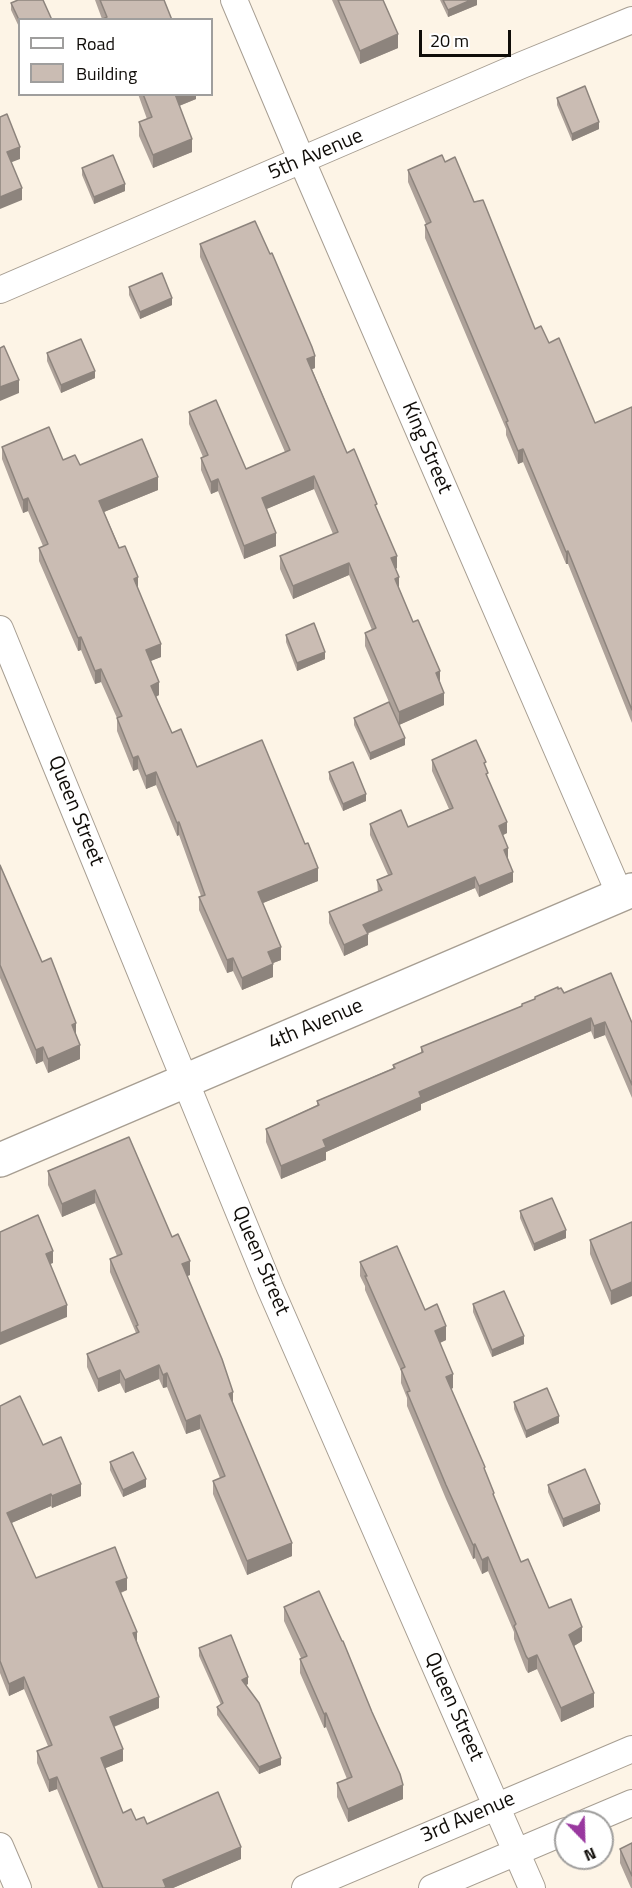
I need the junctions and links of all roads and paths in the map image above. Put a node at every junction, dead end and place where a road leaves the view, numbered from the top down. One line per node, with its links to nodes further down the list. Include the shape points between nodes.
1 (234, 0): 3 (street, King Street)
2 (632, 20): 3 (street, 5th Avenue)
3 (302, 161): 4 (street, 5th Avenue); 6 (street, King Street)
4 (0, 290)
5 (0, 629): 7 (street, Queen Street)
6 (626, 893): 7 (street, 4th Avenue)
7 (185, 1081): 8 (street, 4th Avenue); 11 (street, Queen Street, via 270,1288)
8 (0, 1160)
9 (632, 1749): 11 (street, 3rd Avenue)
10 (632, 1803): 12 (street)
11 (497, 1806): 15 (street, Queen Street); 17 (street, 3rd Avenue)
12 (614, 1811)
13 (554, 1836): 15 (street)
14 (0, 1846): 16 (street)
15 (516, 1852): 18 (street); 19 (street, Queen Street)
16 (18, 1888)
17 (305, 1888)
18 (432, 1888)
19 (532, 1888)

